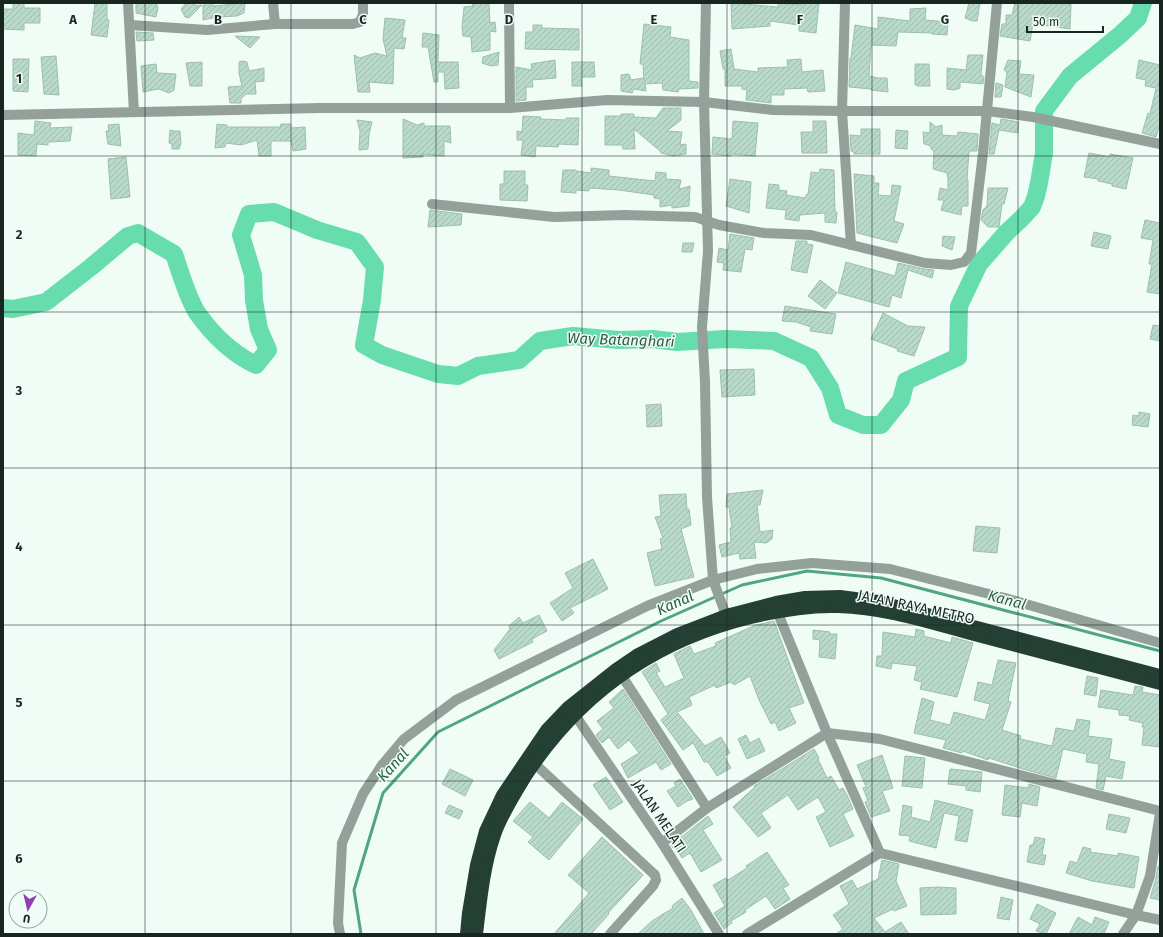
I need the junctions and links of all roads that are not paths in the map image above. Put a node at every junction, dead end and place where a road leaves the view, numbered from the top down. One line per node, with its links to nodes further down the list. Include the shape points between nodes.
1 (128, 3): 9 (street)
2 (273, 3): 8 (street)
3 (363, 3): 8 (street, via 362,18 357,24)
4 (509, 3): 11 (street)
5 (706, 3): 10 (street)
6 (845, 3): 12 (street)
7 (997, 3): 13 (street)
8 (275, 24): 9 (street, via 207,30)
9 (130, 25): 14 (street)
10 (704, 102): 11 (street, via 607,100); 12 (street, via 773,110); 18 (street)
11 (510, 108): 14 (street, via 320,108)
12 (842, 111): 13 (street); 19 (street)
13 (987, 111): 16 (street, via 1033,117); 19 (street, via 971,253 964,262 951,265 925,263)
14 (134, 112): 15 (street)
15 (3, 115)
16 (1160, 144)
17 (432, 204): 18 (street, via 554,217 625,215 695,217)
18 (708, 220): 19 (street, via 719,225 764,233 811,235); 20 (street, via 702,355 705,382 707,497)
19 (851, 245)
20 (715, 584): 22 (street); 24 (street, via 757,569 812,563 890,569 1005,598); 37 (street, via 647,606 456,700 404,739 382,765 363,794 342,843 338,923)
21 (777, 612): 23 (highway, JALAN RAYA METRO, via 807,607 839,607 877,611); 26 (highway, JALAN RAYA METRO, via 730,623 680,642 643,661); 29 (street)
22 (726, 615): 23 (highway, via 805,597 840,596 878,601); 38 (highway, via 677,634 638,654 568,707 546,730 502,795 485,831 476,865)
23 (981, 632): 25 (highway); 27 (highway, JALAN RAYA METRO)
24 (1160, 643)
25 (1160, 675)
26 (622, 676): 28 (highway, JALAN RAYA METRO); 31 (street)
27 (1160, 684)
28 (574, 715): 30 (highway, JALAN RAYA METRO); 33 (street, JALAN MELATI)
29 (827, 733): 31 (street); 32 (street, via 880,739); 34 (street)
30 (535, 764): 39 (highway, JALAN RAYA METRO, via 512,799 495,834 486,869); 40 (street, via 655,875 653,886)
31 (707, 808): 33 (street)
32 (1160, 812): 35 (street, via 1150,876)
33 (662, 843): 41 (street, JALAN MELATI)
34 (880, 853): 35 (street); 42 (street)
35 (1136, 915): 36 (street); 43 (street)
36 (1160, 920)
37 (340, 934)
38 (466, 934)
39 (477, 934)
40 (610, 934)
41 (719, 934)
42 (747, 934)
43 (1123, 934)

